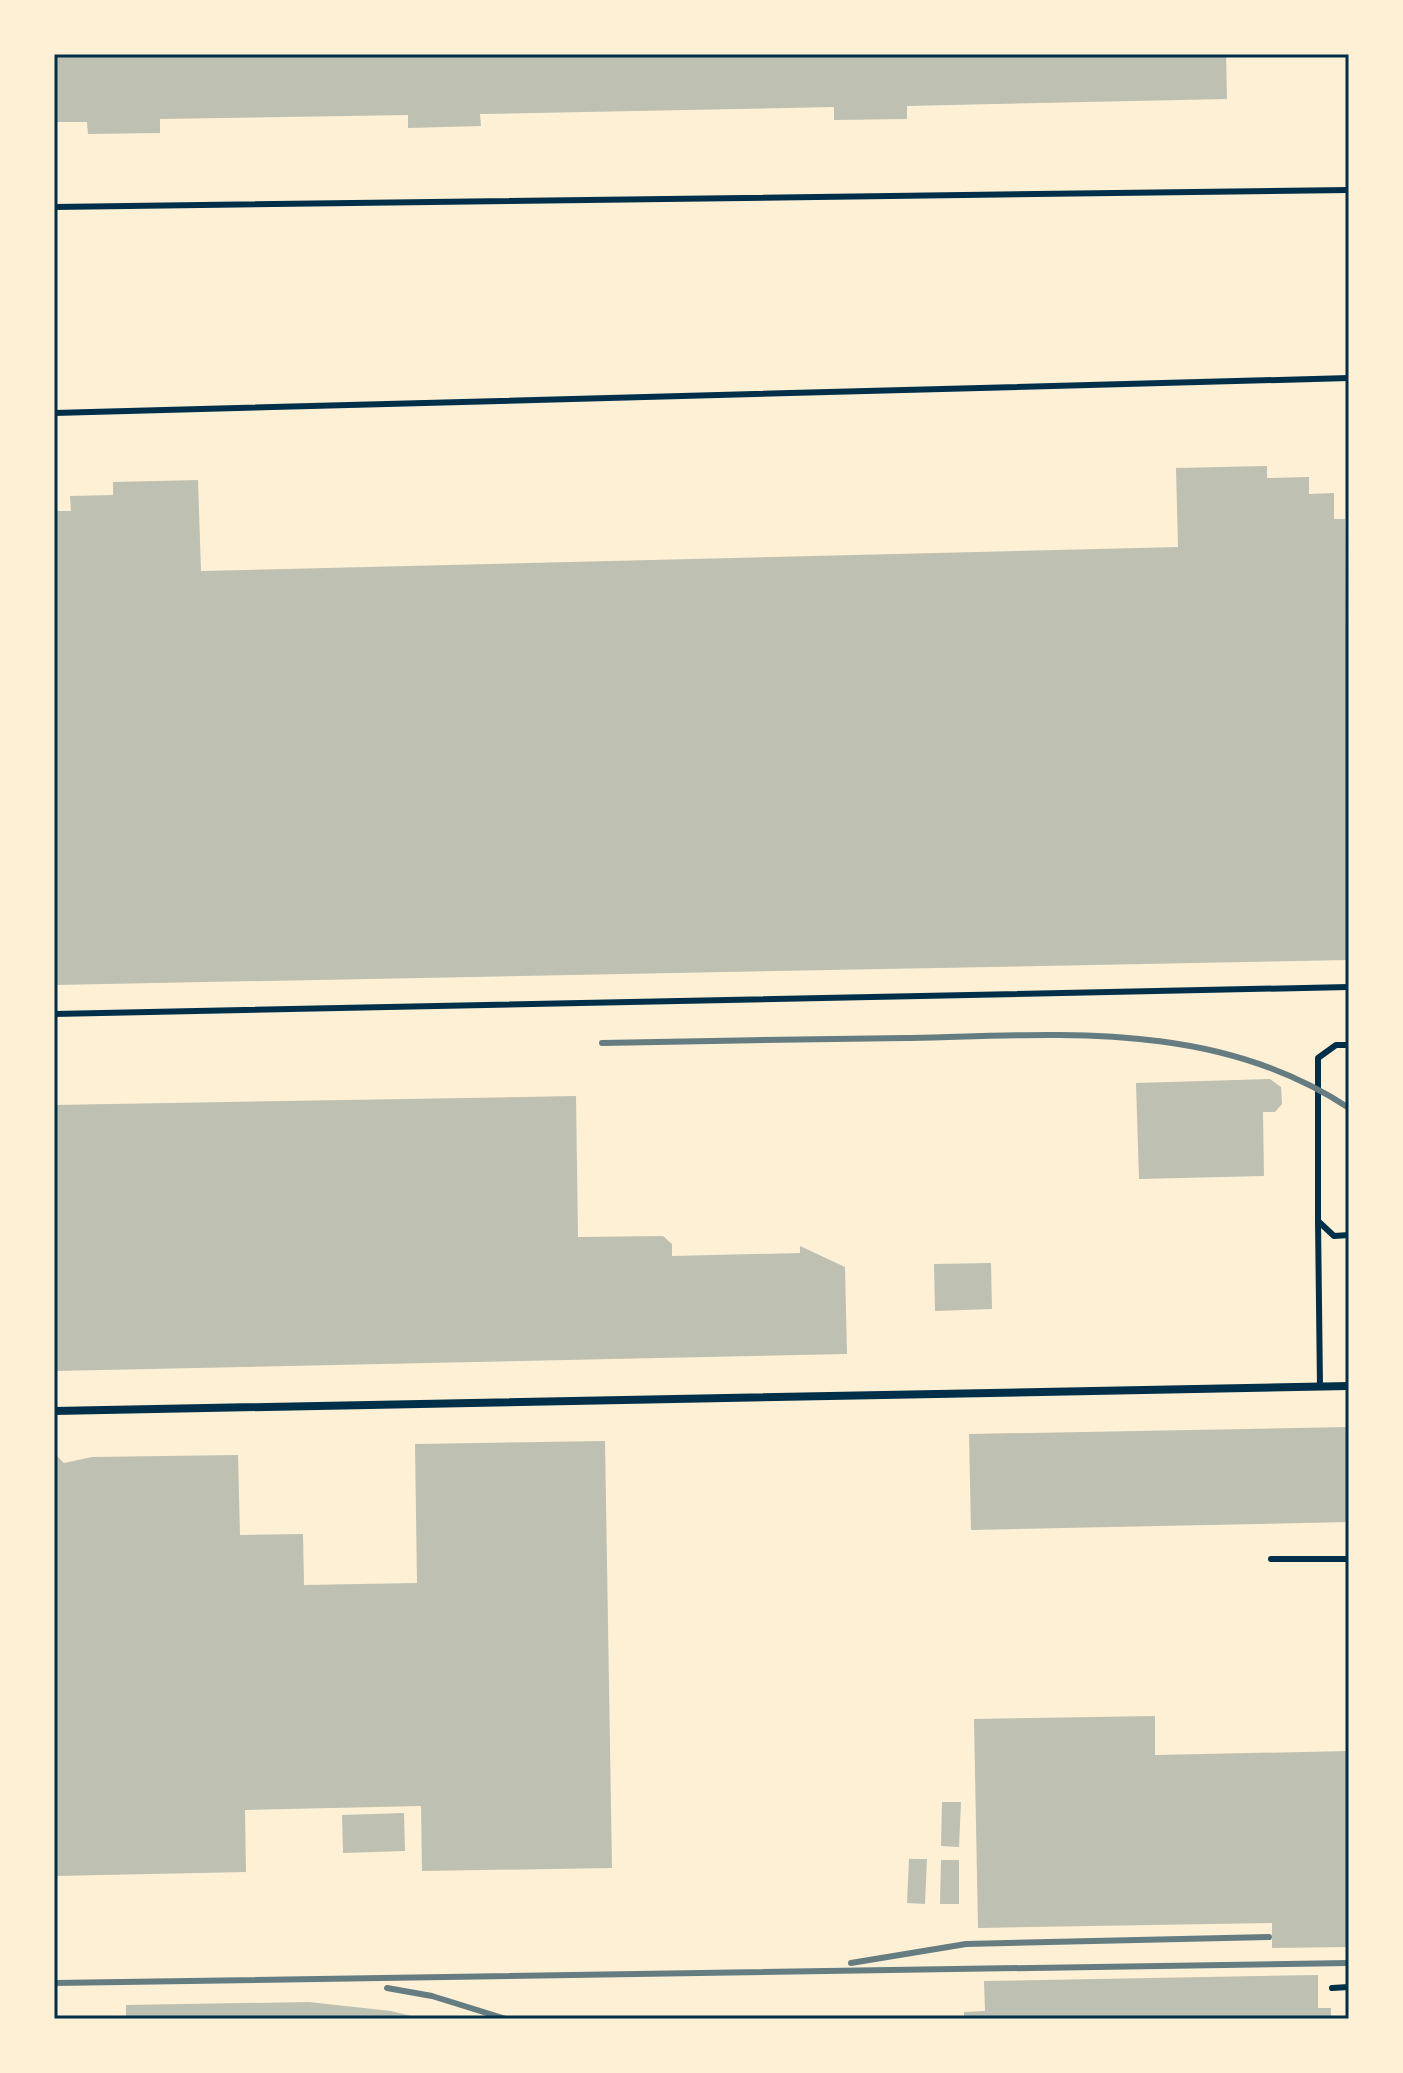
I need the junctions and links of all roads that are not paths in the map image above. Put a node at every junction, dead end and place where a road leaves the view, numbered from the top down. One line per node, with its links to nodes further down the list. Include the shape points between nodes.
1 (1349, 190): 2 (lane)
2 (54, 207)
3 (1349, 378): 4 (lane)
4 (54, 413)
5 (1349, 987): 6 (lane)
6 (54, 1014)
7 (1349, 1045): 8 (lane, via 1336,1045 1318,1058)
8 (1318, 1221): 9 (lane, via 1334,1236); 11 (lane)
9 (1349, 1235)
10 (1349, 1386): 11 (street)
11 (1320, 1387): 12 (street)
12 (54, 1411)
13 (1271, 1559): 14 (lane)
14 (1349, 1559)
15 (1349, 1987): 16 (lane)
16 (1332, 1988)

